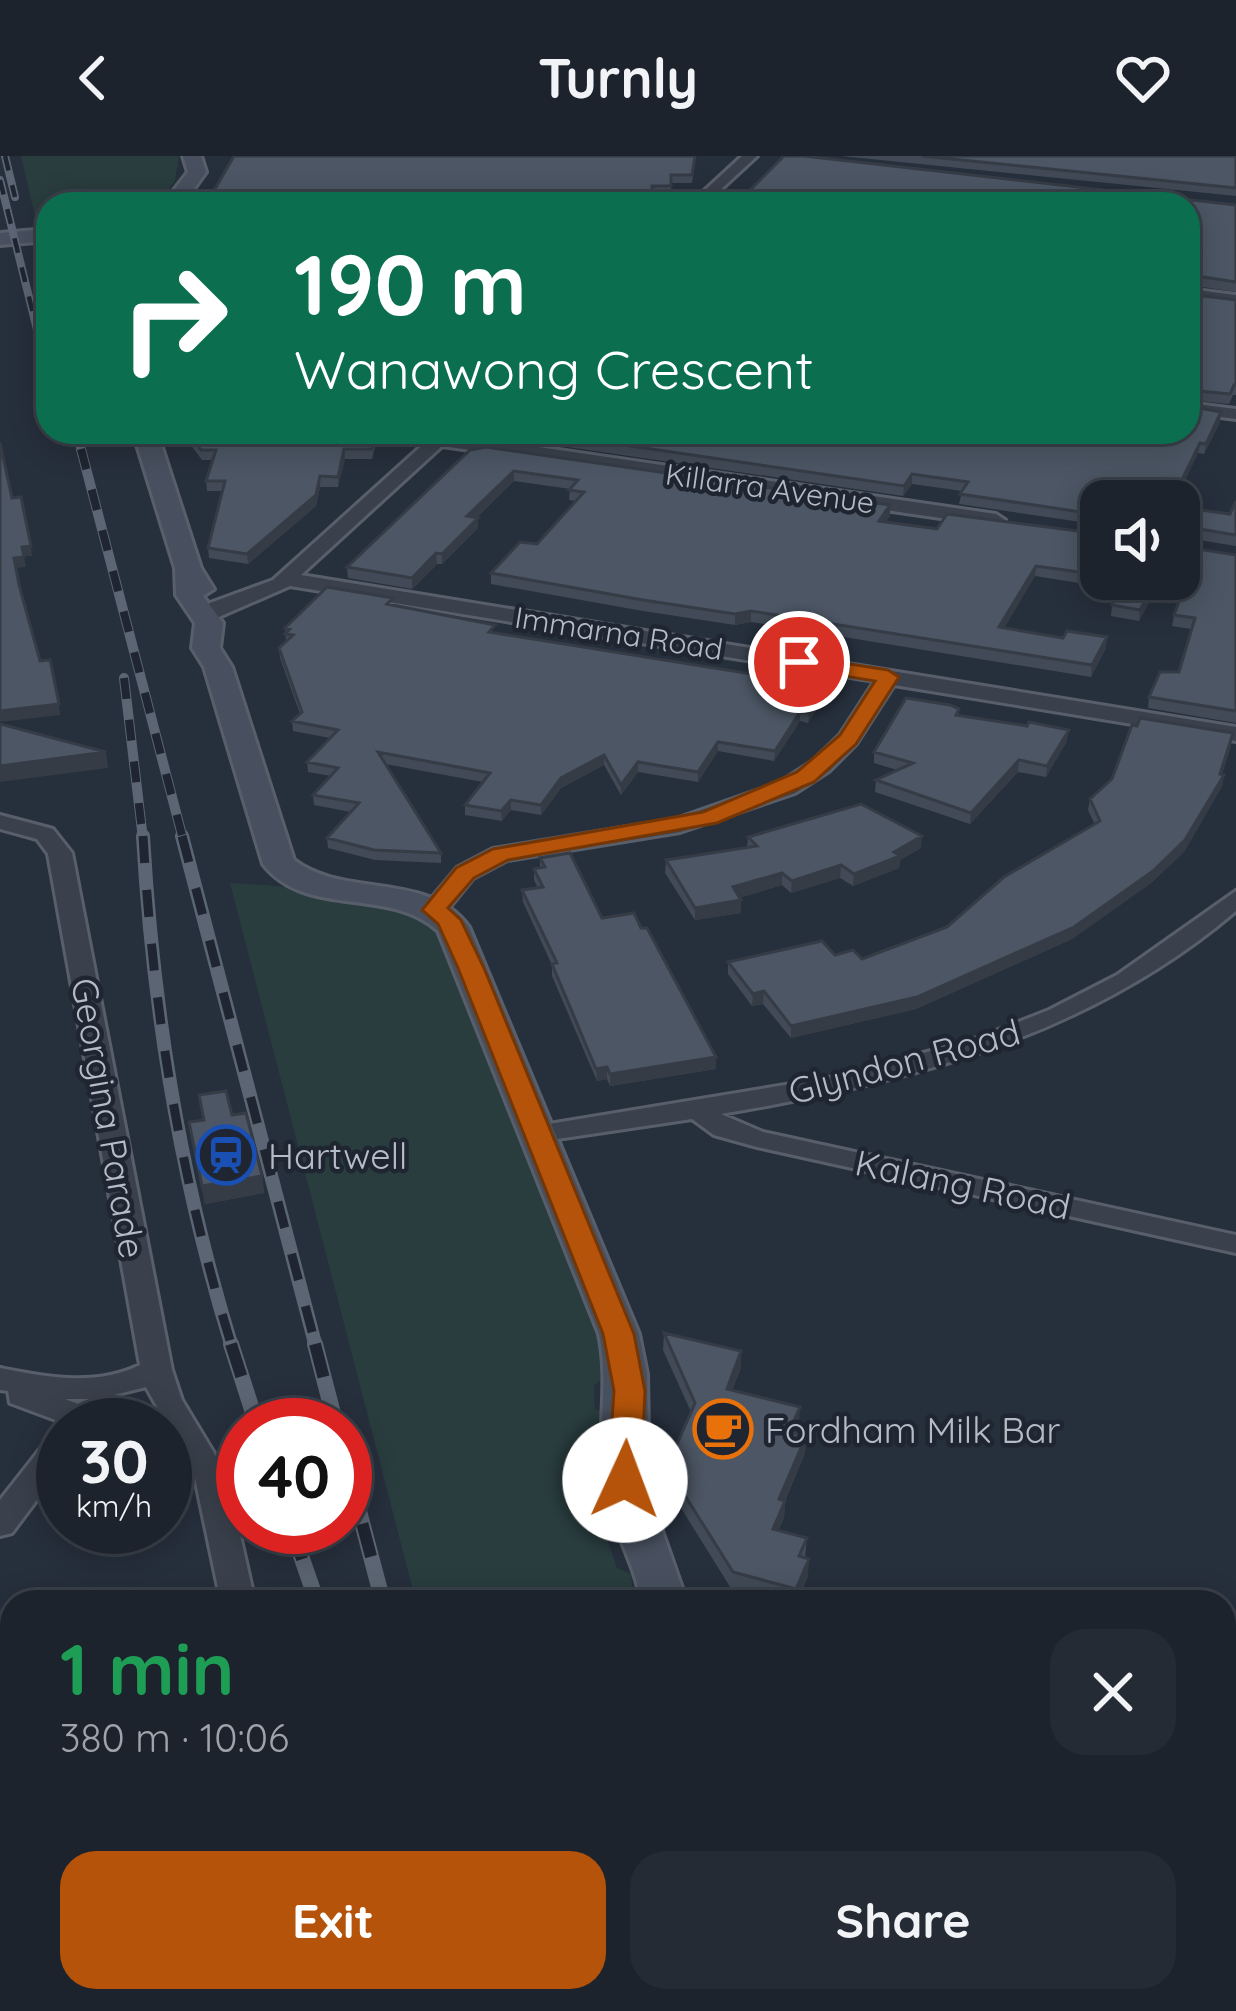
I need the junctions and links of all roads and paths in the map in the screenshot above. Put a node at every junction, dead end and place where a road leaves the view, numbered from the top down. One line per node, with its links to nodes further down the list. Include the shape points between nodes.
1 (192, 156): 4 (street, via 197,172)
2 (725, 156): 3 (street)
3 (749, 157): 5 (street)
4 (181, 192)
5 (710, 192)
6 (36, 236): 7 (street)
7 (0, 239)
8 (1200, 296): 9 (street)
9 (1236, 300)
10 (1200, 410): 11 (street)
11 (1236, 414)
12 (149, 444): 17 (street, via 189,595)
13 (434, 444): 16 (street)
14 (496, 444): 15 (street, Killarra Avenue)
15 (1009, 522)
16 (283, 581): 17 (street, via 260,607); 18 (street, Immarna Road)
17 (216, 613): 22 (street, via 206,648 284,869)
18 (888, 677): 19 (street, Immarna Road); 22 (street, via 848,740 787,788 680,825 501,854 465,873)
19 (1236, 734)
20 (0, 822): 26 (street, Georgina Parade, via 45,834 60,853)
21 (1236, 898): 23 (street, Glyndon Road, via 1126,980 1030,1028 904,1068)
22 (434, 910): 24 (street, via 453,927)
23 (696, 1109): 24 (street, Glyndon Road); 25 (street, Kalang Road, via 757,1139)
24 (537, 1133): 35 (street, via 626,1355 627,1493)
25 (1236, 1244)
26 (156, 1370): 28 (street); 29 (street, Georgina Parade)
27 (0, 1383): 30 (street)
28 (116, 1398)
29 (165, 1398)
30 (36, 1399)
31 (192, 1459): 34 (street, Georgina Parade, via 215,1487)
32 (36, 1479): 33 (street)
33 (0, 1524)
34 (236, 1590)
35 (661, 1590)

